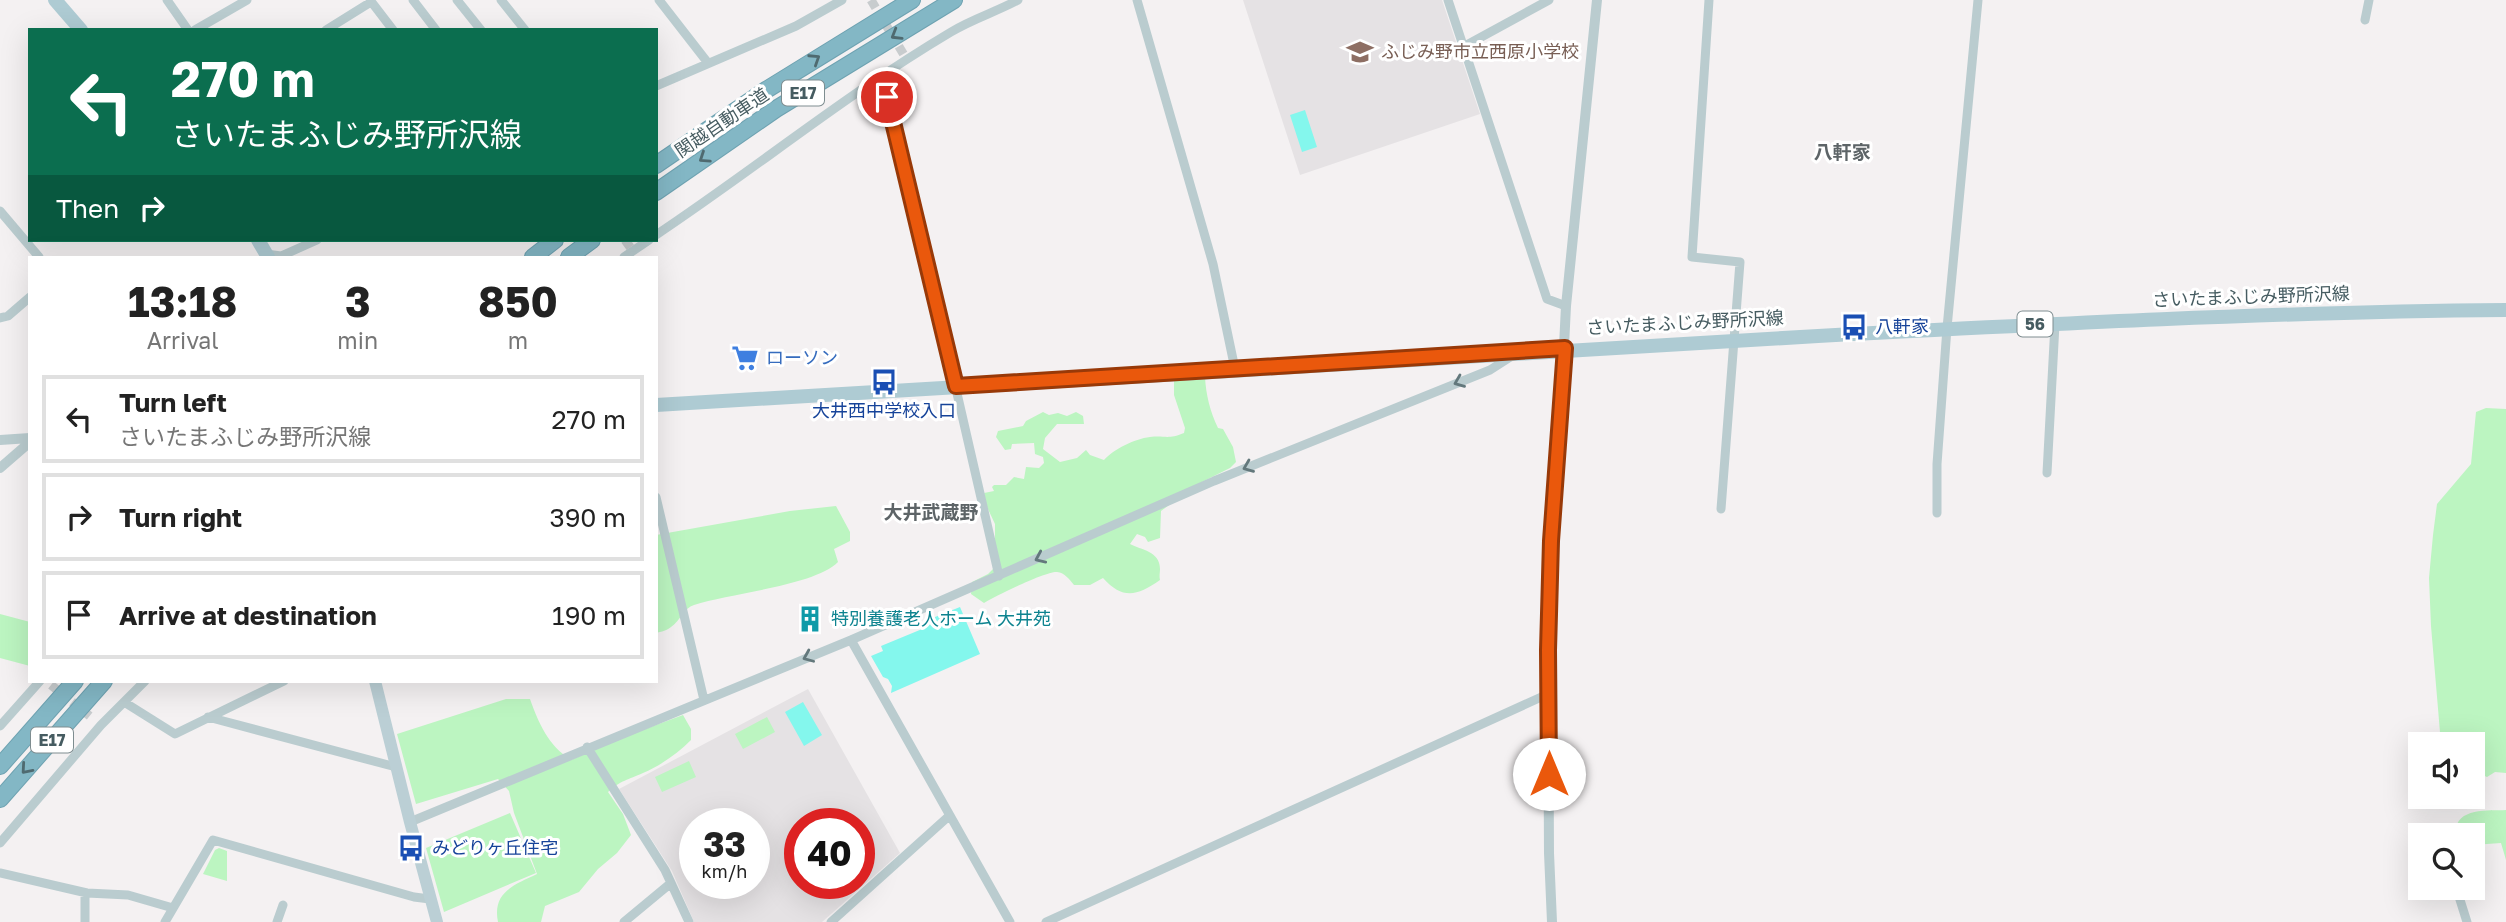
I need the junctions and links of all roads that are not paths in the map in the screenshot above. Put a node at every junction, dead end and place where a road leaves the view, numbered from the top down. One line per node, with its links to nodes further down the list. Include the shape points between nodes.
1 (55, 0): 21 (main road)
2 (167, 0): 22 (street)
3 (247, 0): 23 (street)
4 (413, 0): 26 (street)
5 (457, 0): 27 (street)
6 (501, 0): 28 (street)
7 (659, 0): 30 (street)
8 (842, 0): 30 (street, via 796,26)
9 (912, 0): 33 (highway, 関越自動車道 / E17, one-way to 9)
10 (954, 0): 34 (highway, 関越自動車道 / E17, one-way to 34, via 776,109)
11 (1018, 0): 31 (street, via 953,31)
12 (1137, 0): 55 (street, via 1213,264)
13 (1448, 0): 29 (street)
14 (1549, 0): 29 (street)
15 (1597, 0): 47 (street)
16 (1709, 0): 52 (street, via 1692,257 1740,262)
17 (1978, 0): 51 (street)
18 (2369, 0): 20 (street)
19 (370, 1): 24 (street); 25 (street)
20 (2365, 20)
21 (79, 28)
22 (187, 28)
23 (198, 28)
24 (329, 28)
25 (391, 28)
26 (434, 28)
27 (479, 28)
28 (523, 28)
29 (1463, 47): 47 (street, via 1547,299)
30 (708, 63): 32 (street)
31 (881, 78): 36 (street); 56 (street)
32 (658, 85)
33 (658, 164)
34 (658, 191)
35 (0, 211): 41 (street)
36 (658, 234)
37 (312, 242): 42 (street)
38 (552, 242): 43 (highway)
39 (589, 242): 44 (highway)
40 (646, 242): 45 (street)
41 (38, 256)
42 (281, 256)
43 (534, 256)
44 (570, 256)
45 (625, 256)
46 (28, 299): 49 (street)
47 (1566, 306): 53 (street)
48 (2506, 310): 50 (main road, さいたまふじみ野所沢線 / 56)
49 (0, 318)
50 (2055, 324): 51 (main road, さいたまふじみ野所沢線 / 56); 62 (street)
51 (1947, 328): 52 (main road, さいたまふじみ野所沢線 / 56); 65 (street)
52 (1733, 340): 53 (main road, さいたまふじみ野所沢線 / 56); 64 (street)
53 (1565, 348): 54 (main road, さいたまふじみ野所沢線 / 56); 74 (street, via 1551,541)
54 (1519, 351): 55 (main road, さいたまふじみ野所沢線 / 56); 66 (street, one-way to 66, via 1490,370 1213,481)
55 (1235, 369): 56 (main road, さいたまふじみ野所沢線 / 56)
56 (956, 386): 57 (main road, さいたまふじみ野所沢線 / 56); 66 (street)
57 (658, 405)
58 (0, 440): 59 (street)
59 (28, 440)
60 (28, 442): 61 (street)
61 (0, 468)
62 (2047, 473)
63 (658, 505): 75 (street)
64 (1721, 509)
65 (1937, 513)
66 (999, 576): 67 (street)
67 (850, 640): 75 (street, one-way to 75); 85 (street)
68 (38, 683): 80 (street)
69 (73, 683): 82 (highway, E17)
70 (102, 683): 84 (highway, E17, one-way to 84)
71 (143, 683): 76 (street)
72 (280, 683): 78 (street)
73 (376, 683): 83 (main road)
74 (1549, 694): 103 (street); 104 (street)
75 (704, 700): 81 (street)
76 (124, 702): 78 (street, via 175,734); 79 (street)
77 (91, 717): 79 (street)
78 (208, 717): 83 (street)
79 (101, 725): 87 (street)
80 (0, 726)
81 (587, 747): 86 (street); 89 (street)
82 (0, 766)
83 (396, 767): 86 (main road)
84 (0, 799)
85 (949, 816): 101 (street); 102 (street)
86 (410, 822): 91 (main road)
87 (0, 843)
88 (0, 873): 90 (street)
89 (671, 883): 99 (street); 100 (street)
90 (85, 893): 94 (street, via 128,895); 95 (street)
91 (430, 899): 94 (street, via 213,839); 98 (main road)
92 (2460, 900): 105 (street)
93 (283, 905): 97 (street)
94 (173, 908): 96 (street)
95 (85, 922)
96 (165, 922)
97 (277, 922)
98 (437, 922)
99 (624, 922)
100 (689, 922)
101 (831, 922)
102 (1010, 922)
103 (1045, 922)
104 (1552, 922)
105 (2467, 922)

